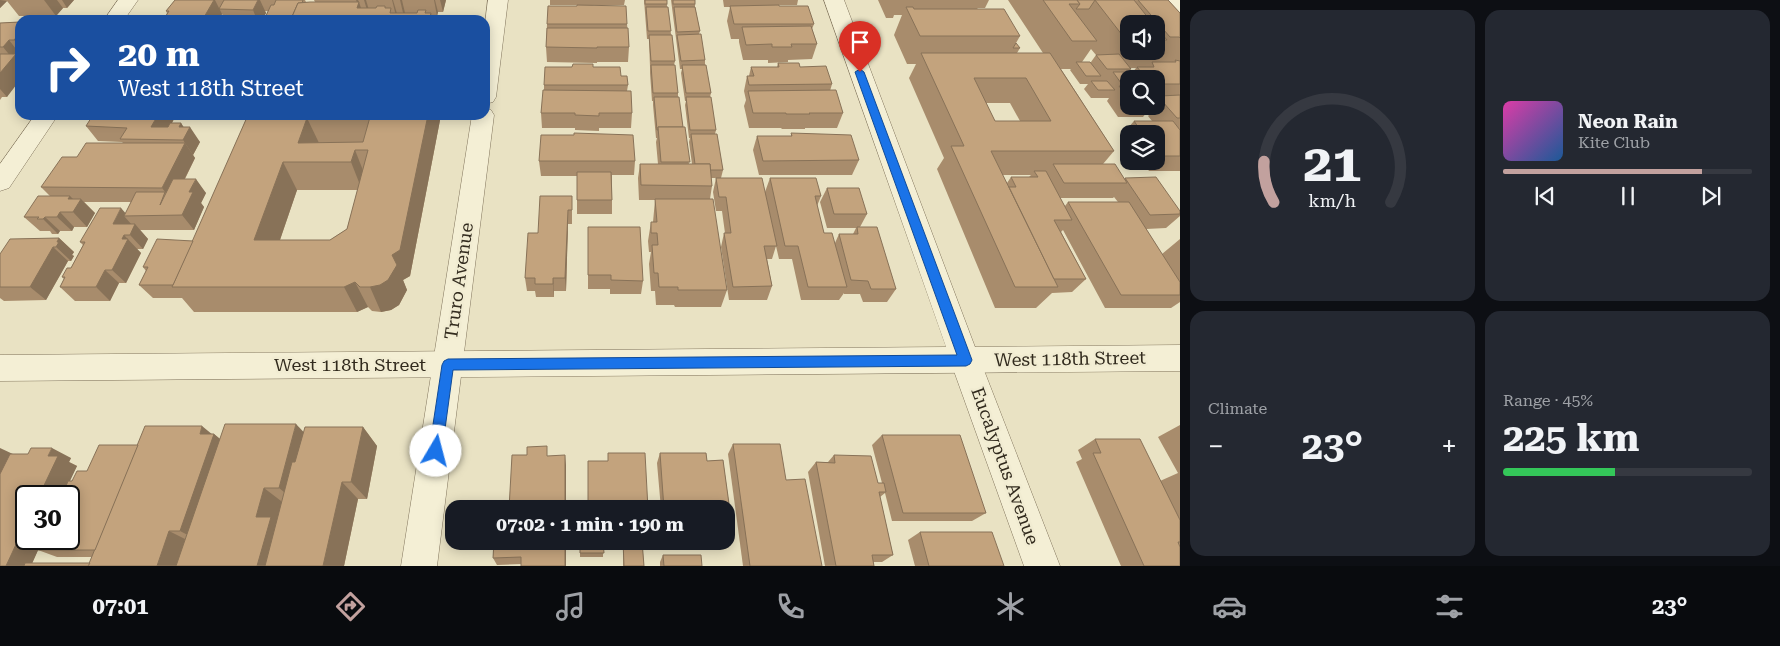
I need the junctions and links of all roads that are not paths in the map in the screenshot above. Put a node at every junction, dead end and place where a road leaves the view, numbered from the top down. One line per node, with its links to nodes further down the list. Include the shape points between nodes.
1 (128, 0): 6 (street)
2 (498, 0): 7 (street)
3 (834, 0): 12 (street, Eucalyptus Avenue)
4 (1172, 0): 5 (street)
5 (1180, 8)
6 (118, 15)
7 (490, 60)
8 (43, 120): 10 (street)
9 (481, 120): 13 (street, Truro Avenue)
10 (0, 182)
11 (1180, 358): 12 (street, West 118th Street)
12 (966, 360): 13 (street, West 118th Street); 16 (street, Eucalyptus Avenue)
13 (448, 365): 14 (street, West 118th Street); 15 (street, Truro Avenue)
14 (0, 368)
15 (419, 566)
16 (1042, 566)

